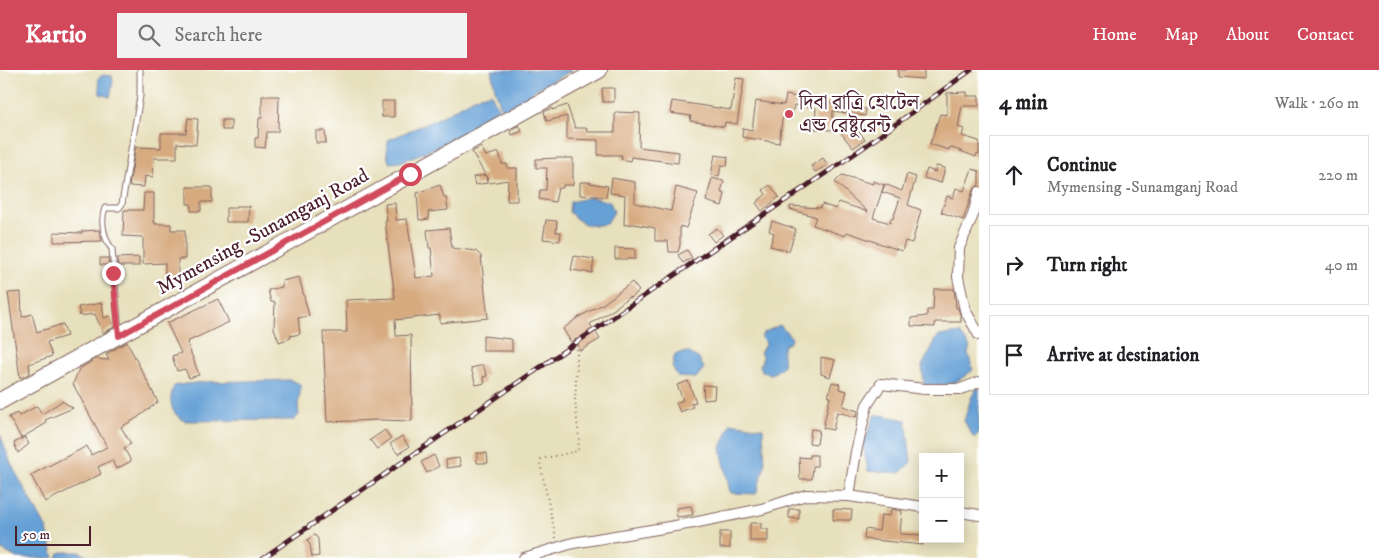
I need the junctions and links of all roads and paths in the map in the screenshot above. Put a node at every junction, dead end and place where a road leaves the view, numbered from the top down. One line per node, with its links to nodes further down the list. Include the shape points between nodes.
1 (140, 70): 5 (lane, via 140,96 122,204 119,208 105,208 103,214 105,240 112,249)
2 (599, 70): 5 (main road, Mymensing -Sunamganj Road)
3 (979, 192): 4 (street, via 959,248 958,277 964,310)
4 (979, 335)
5 (119, 336): 8 (main road, Mymensing -Sunamganj Road)
6 (577, 346): 13 (path, via 575,400 578,451 541,459 540,463)
7 (979, 382): 9 (street, via 961,389 882,384 867,405)
8 (0, 402)
9 (849, 496): 10 (street); 13 (street, via 806,495 762,509)
10 (919, 506)
11 (964, 513): 12 (street)
12 (979, 515)
13 (558, 547): 14 (street)
14 (524, 558)

